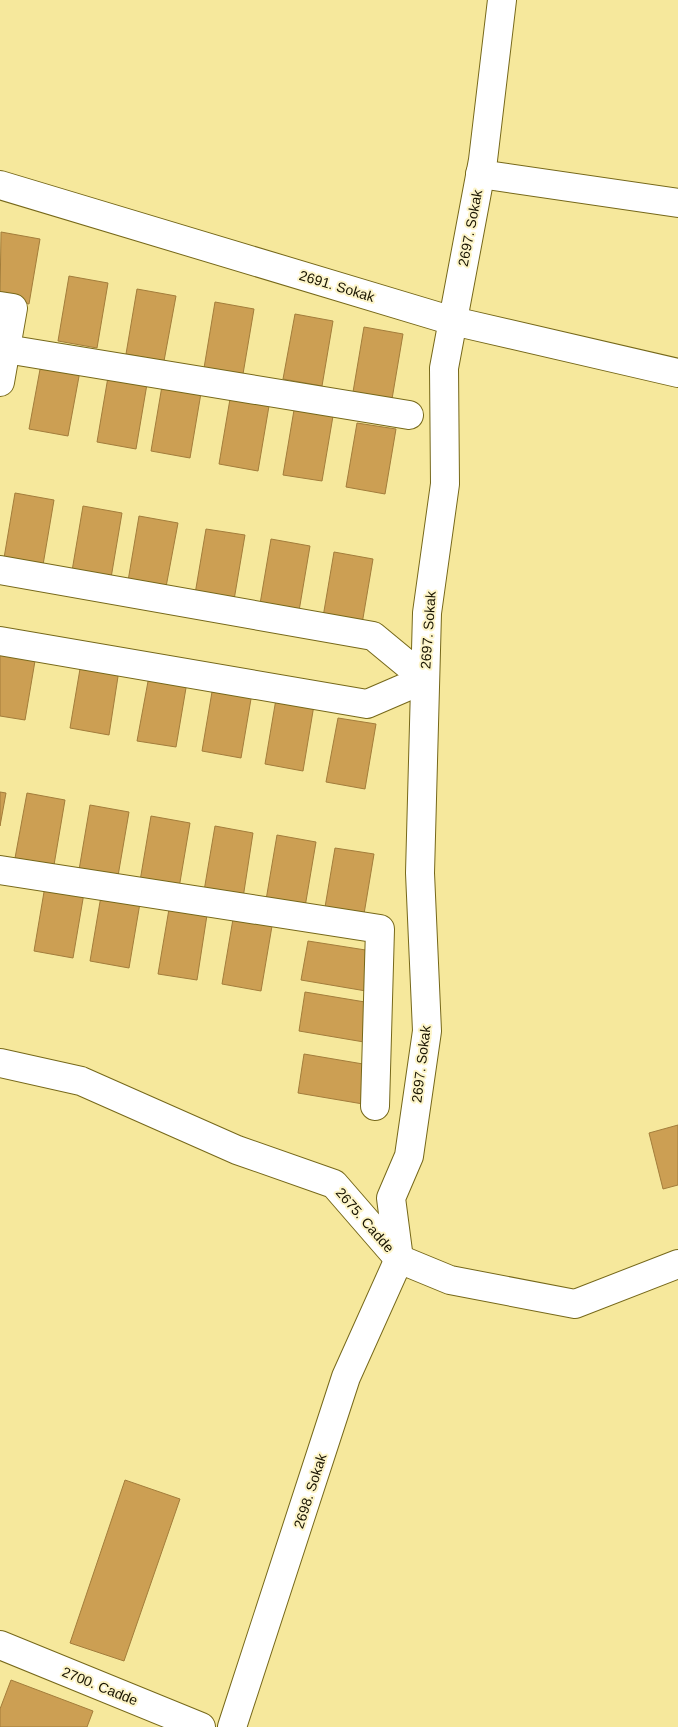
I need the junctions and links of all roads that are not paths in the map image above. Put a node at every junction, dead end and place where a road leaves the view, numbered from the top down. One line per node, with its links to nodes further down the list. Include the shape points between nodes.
1 (502, 0): 2 (street, 2697. Sokak)
2 (480, 174): 4 (street); 6 (street, 2697. Sokak)
3 (0, 185): 6 (street, 2691. Sokak)
4 (678, 203)
5 (0, 306): 7 (street, via 13,308)
6 (453, 321): 8 (street, 2691. Sokak); 13 (street, 2697. Sokak, via 444,368 445,484 427,613)
7 (6, 349): 9 (street); 10 (street)
8 (678, 373)
9 (0, 382)
10 (409, 415)
11 (0, 570): 13 (street, via 373,636)
12 (0, 641): 13 (street, via 367,704)
13 (425, 679): 17 (street, 2697. Sokak, via 420,873 427,1031 408,1156 391,1198)
14 (0, 870): 16 (street, via 380,929)
15 (0, 1063): 17 (street, 2675. Cadde, via 81,1081 237,1150 334,1184)
16 (375, 1106)
17 (399, 1259): 18 (street, 2675. Cadde, via 450,1280 575,1304); 21 (street, 2698. Sokak, via 346,1377)
18 (678, 1264)
19 (0, 1645): 20 (street, 2700. Cadde)
20 (201, 1727)
21 (232, 1727)

